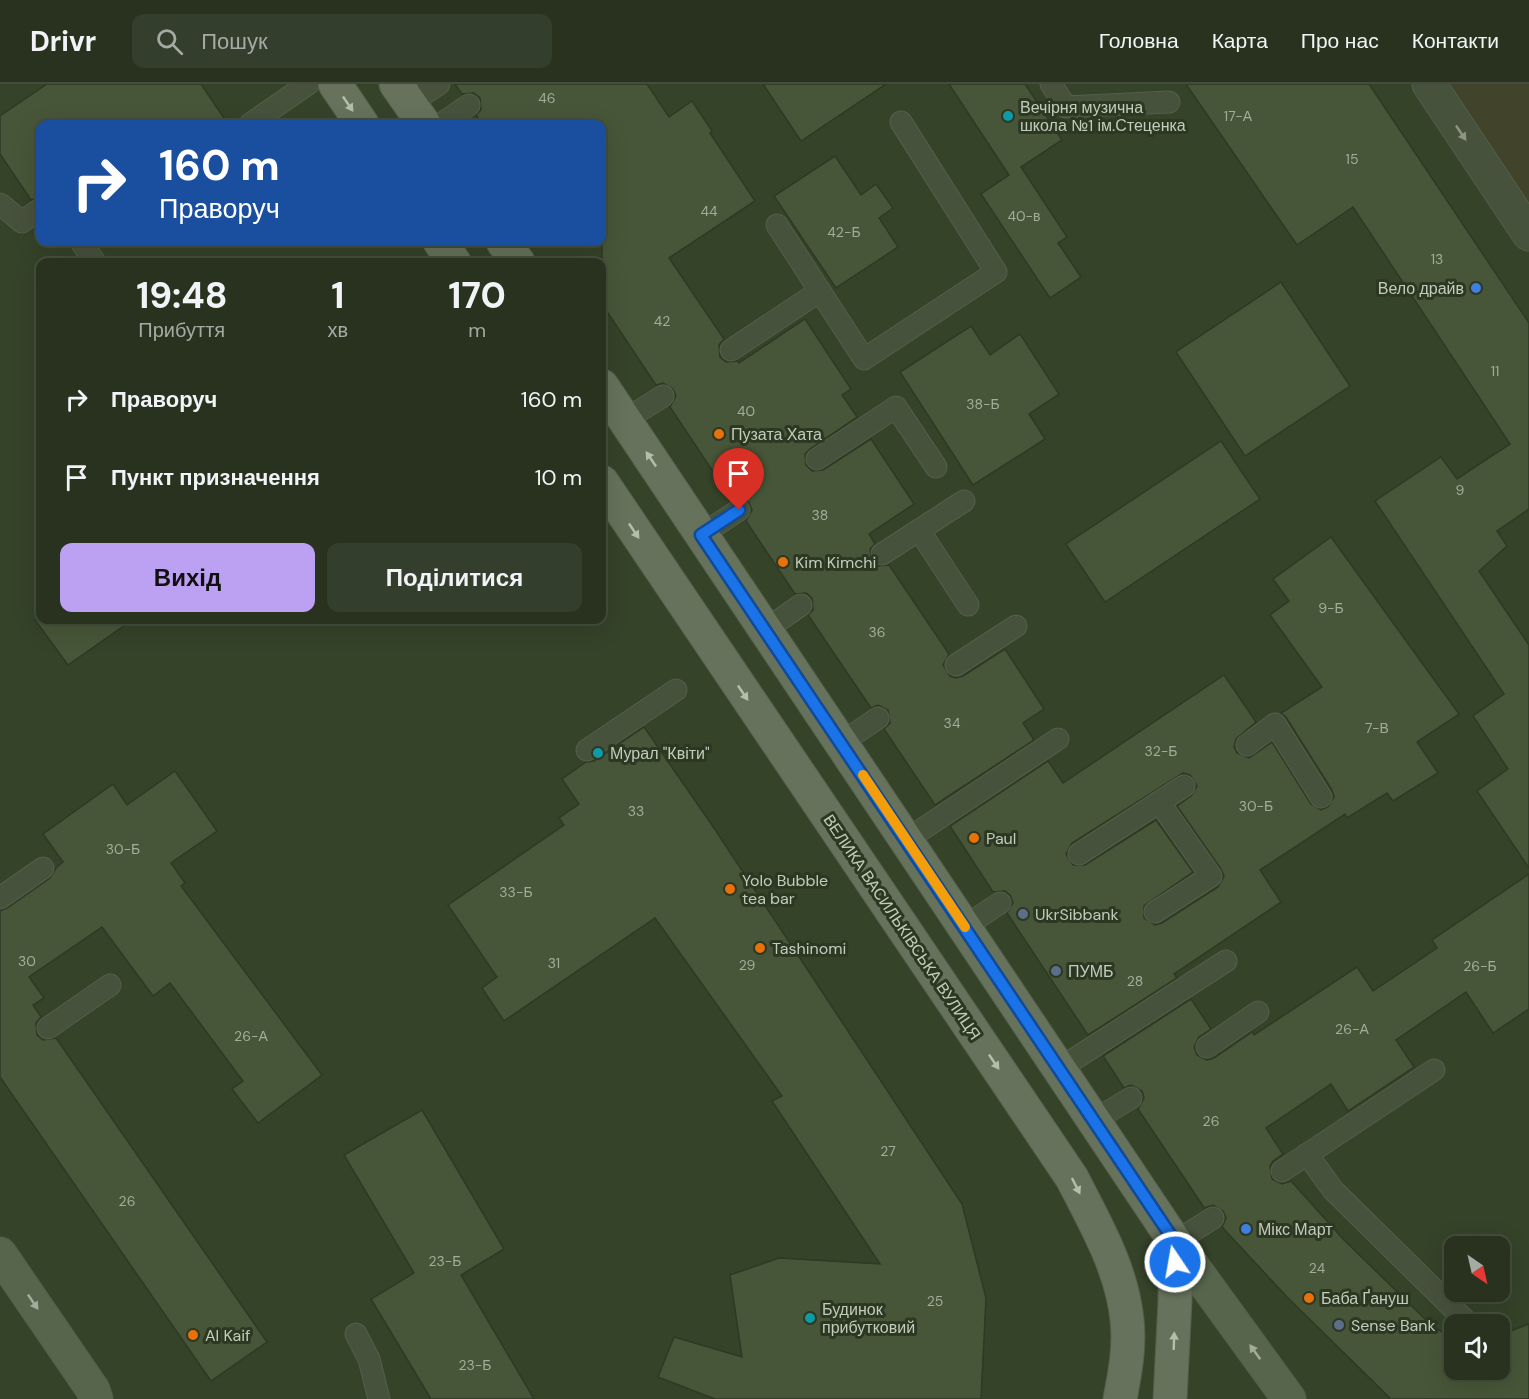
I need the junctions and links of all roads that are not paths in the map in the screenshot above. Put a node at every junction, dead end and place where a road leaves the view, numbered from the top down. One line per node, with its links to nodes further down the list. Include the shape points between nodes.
1 (308, 84): 9 (lane)
2 (335, 84): 10 (main road, one-way to 10)
3 (439, 84): 7 (lane)
4 (1051, 84): 6 (lane, via 1066,106)
5 (1429, 84): 16 (street, one-way to 16)
6 (1169, 102)
7 (409, 104)
8 (469, 105): 11 (lane)
9 (256, 120)
10 (359, 120)
11 (447, 120)
12 (901, 122): 17 (lane, via 996,272 864,359)
13 (0, 204): 14 (lane, via 21,222)
14 (36, 212)
15 (777, 225): 17 (lane)
16 (1529, 234)
17 (820, 291): 18 (lane)
18 (730, 350)
19 (606, 392): 21 (main road)
20 (663, 396): 21 (lane)
21 (625, 420): 28 (main road, one-way to 21)
22 (817, 459): 23 (lane, via 896,407)
23 (936, 468)
24 (606, 488): 69 (main road, ВЕЛИКА ВАСИЛЬКІВСЬКА ВУЛИЦЯ, one-way to 69, via 1072,1178 1104,1240 1119,1282 1127,1321 1127,1359)
25 (964, 501): 27 (lane)
26 (739, 510): 28 (lane)
27 (919, 531): 29 (lane); 31 (lane)
28 (701, 535): 33 (main road)
29 (882, 554)
30 (801, 605): 33 (lane)
31 (968, 605)
32 (1016, 626): 34 (lane)
33 (765, 630): 38 (main road)
34 (956, 665)
35 (676, 690): 40 (lane)
36 (878, 718): 38 (lane)
37 (1058, 738): 44 (lane)
38 (841, 743): 44 (main road)
39 (1247, 745): 42 (lane, via 1275,724)
40 (587, 750)
41 (1184, 786): 43 (lane)
42 (1321, 797)
43 (1159, 802): 45 (lane); 49 (lane, via 1211,876)
44 (906, 840): 50 (main road)
45 (1079, 854)
46 (43, 868): 47 (lane)
47 (0, 898)
48 (1000, 903): 50 (lane)
49 (1155, 912)
50 (964, 927): 56 (main road)
51 (1226, 961): 56 (lane)
52 (110, 985): 54 (lane)
53 (1258, 1012): 55 (lane)
54 (48, 1028)
55 (1207, 1047)
56 (1059, 1069): 59 (main road)
57 (1434, 1070): 60 (lane)
58 (1131, 1098): 59 (lane)
59 (1093, 1121): 63 (main road)
60 (1307, 1154): 61 (lane); 65 (lane, via 1334,1190)
61 (1282, 1171)
62 (1213, 1218): 63 (lane)
63 (1175, 1242): 70 (main road, one-way to 63); 71 (main road, one-way to 63)
64 (0, 1254): 67 (main road, one-way to 67)
65 (1459, 1314)
66 (357, 1334): 68 (lane, via 369,1359)
67 (99, 1396)
68 (379, 1399)
69 (1120, 1399)
70 (1170, 1399)
71 (1289, 1399)

